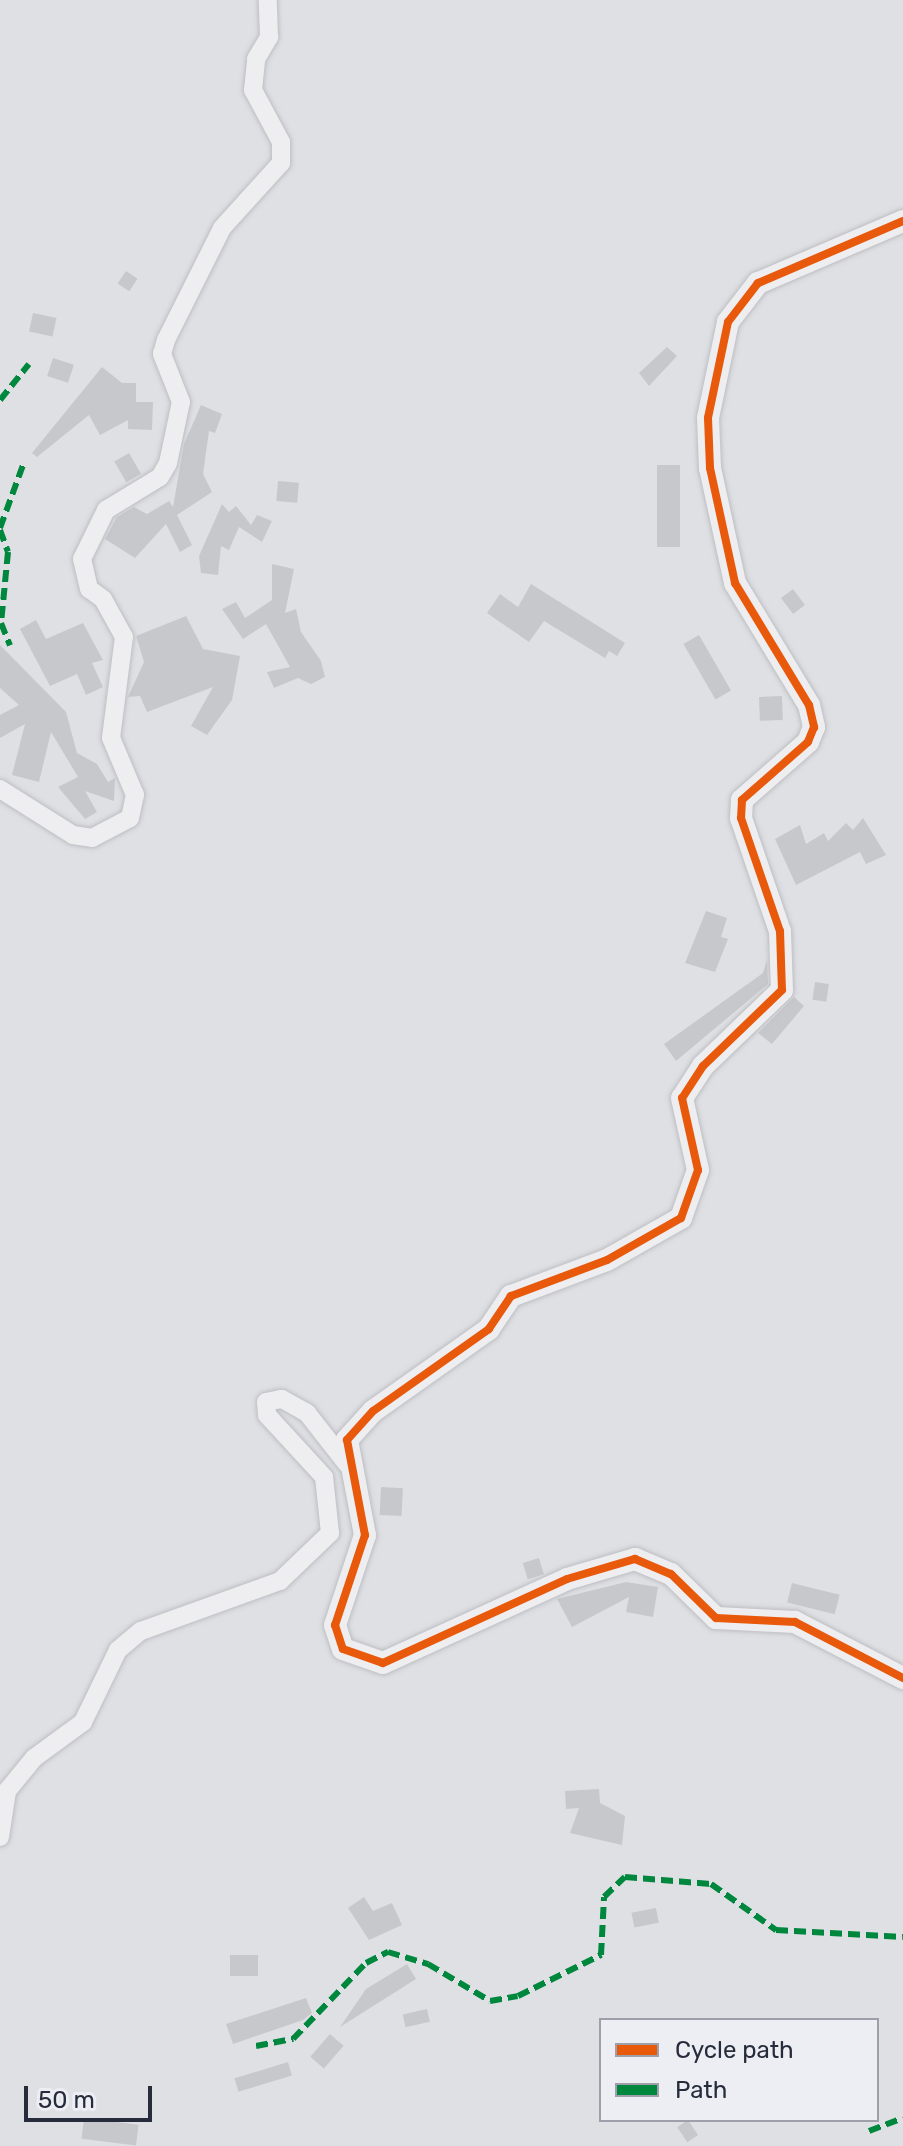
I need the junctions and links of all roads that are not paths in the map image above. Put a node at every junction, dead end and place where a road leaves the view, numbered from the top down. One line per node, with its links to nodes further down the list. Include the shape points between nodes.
1 (268, 0): 3 (street, via 269,37 256,59 253,90 281,142 281,163 222,228 166,340 162,354 181,402 168,463 160,477 106,510 82,559 89,589 103,599 124,637 111,738 135,795 130,818 92,838 73,835)
2 (903, 221): 4 (street, via 758,283 724,338 708,447 728,558 746,607 809,705 814,727 808,742 742,800 787,968 764,1012 703,1066 682,1098 698,1170 693,1197 681,1218 657,1233 511,1296 489,1329 358,1425 347,1440)
3 (0, 789)
4 (347, 1464): 5 (street, via 365,1535 335,1625 343,1649 363,1660 383,1663 567,1579 635,1559 671,1574 716,1618 795,1622); 6 (street, via 307,1413 282,1399 266,1402 267,1415 324,1477 330,1533 280,1581 141,1631 118,1650 83,1722 34,1758 7,1791)
5 (903, 1678)
6 (0, 1837)

